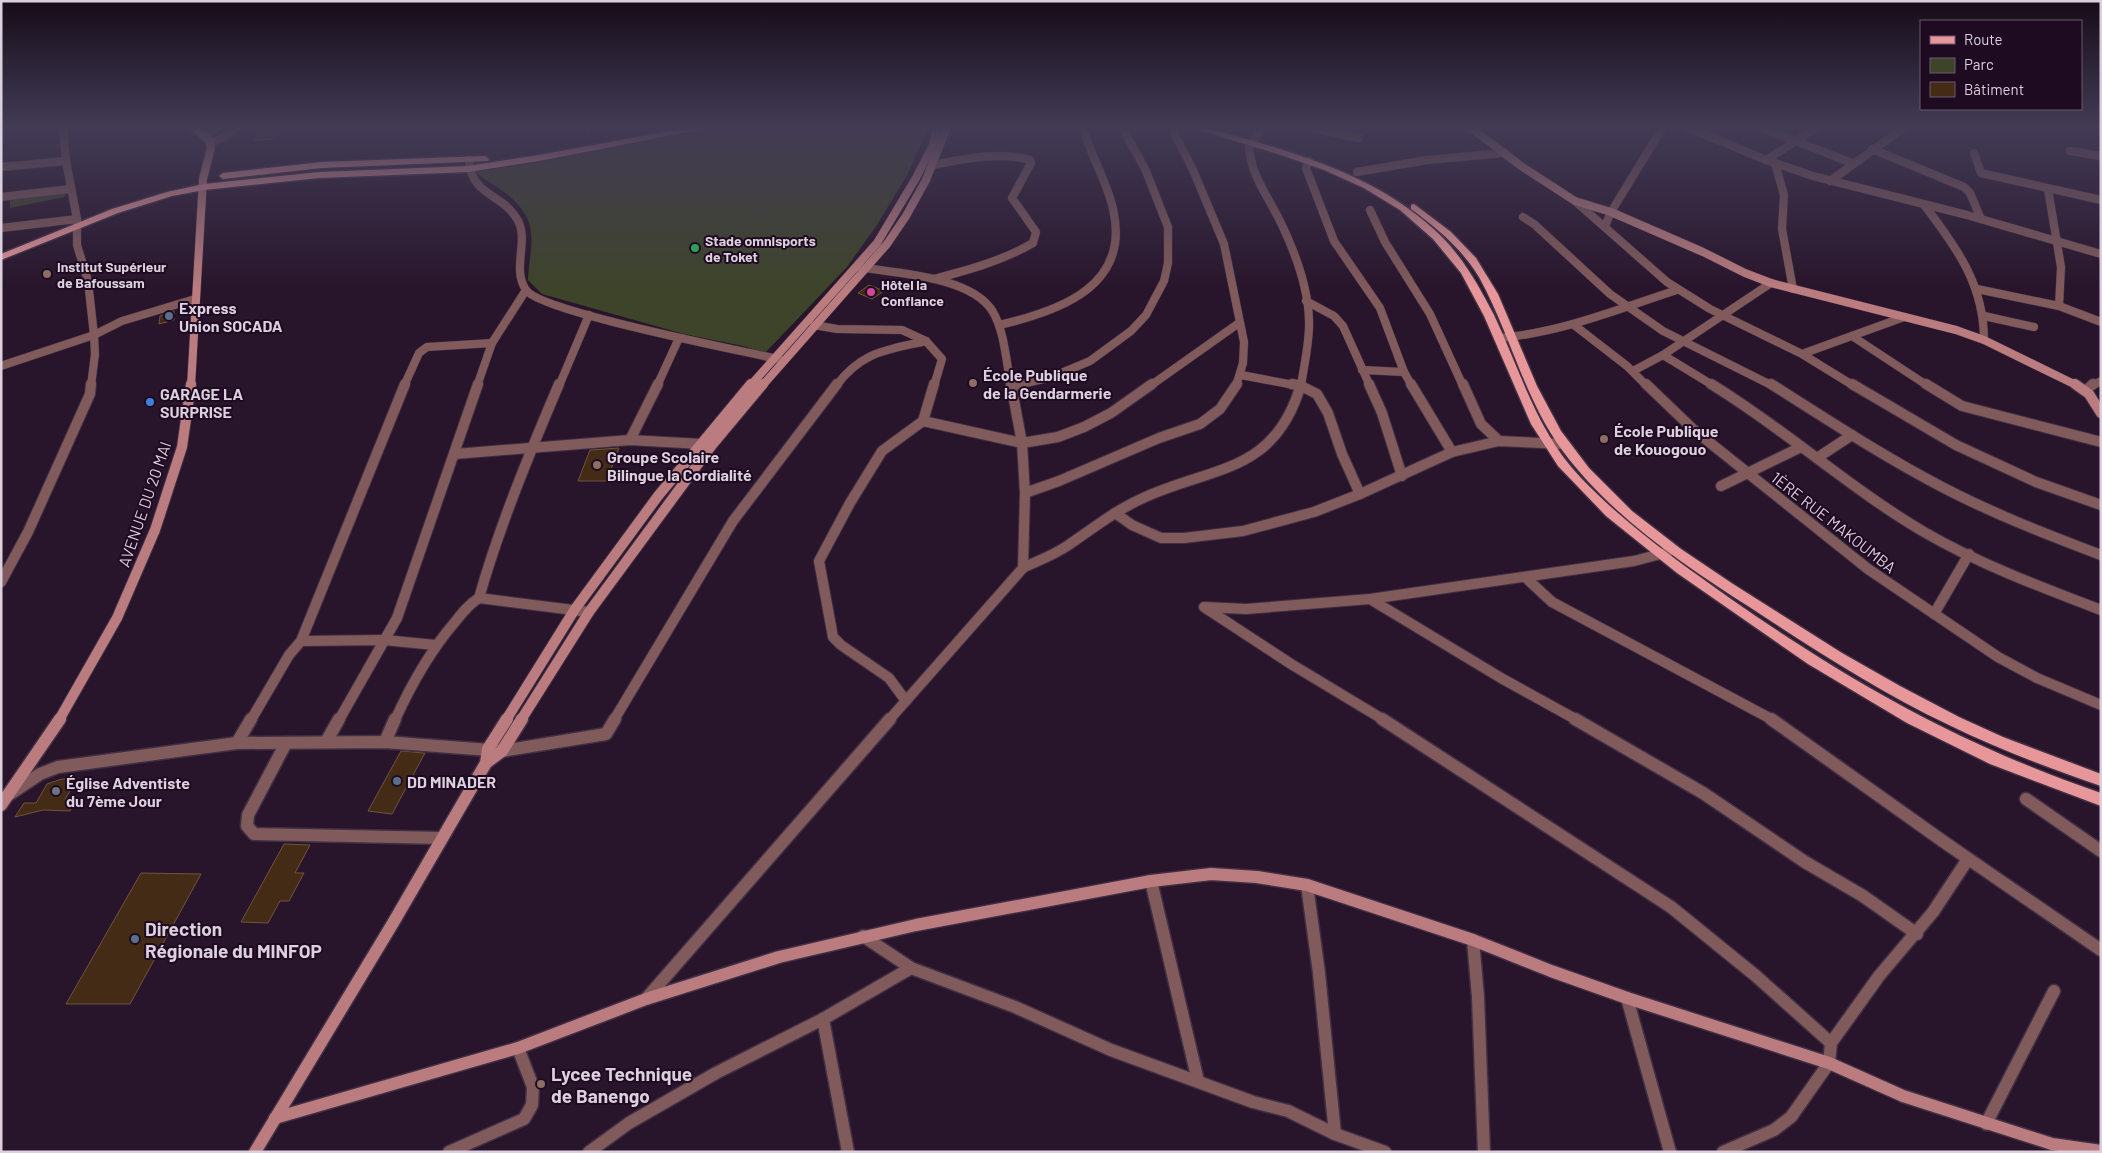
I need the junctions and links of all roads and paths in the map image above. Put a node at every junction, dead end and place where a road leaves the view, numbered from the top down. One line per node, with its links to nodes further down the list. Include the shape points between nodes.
1 (70, 181): 21 (street)
2 (236, 181): 20 (main road)
3 (473, 181): 43 (street, via 513,213 523,229 520,267)
4 (914, 181): 38 (street)
5 (925, 181): 38 (street, via 906,216)
6 (1021, 181): 39 (street, via 1012,198 1036,232 1034,243 1022,251)
7 (1103, 181): 56 (street, via 1118,231 1112,260 1098,282 1072,302 1050,312)
8 (1150, 181): 77 (street, via 1168,227 1168,263 1164,281 1146,315 1131,331 1090,361 1052,377)
9 (1198, 181): 54 (street, via 1224,244)
10 (1258, 181): 46 (street, via 1295,254)
11 (1311, 181): 73 (street, via 1334,241 1380,308)
12 (1357, 181): 63 (main road, via 1407,211 1453,254 1471,282)
13 (1372, 181): 61 (main road, via 1406,200 1439,225 1468,254 1492,291)
14 (1545, 181): 25 (street)
15 (1630, 181): 28 (street)
16 (1780, 181): 41 (street, via 1784,195 1782,229)
17 (1830, 181): 26 (street)
18 (1949, 181): 30 (street, via 1970,193)
19 (2014, 181): 22 (street)
20 (204, 183): 31 (main road); 45 (street, AVENUE DU 20 MAI)
21 (71, 189): 23 (street); 31 (street)
22 (2048, 189): 24 (street); 34 (street)
23 (1, 197)
24 (2101, 200)
25 (1575, 201): 28 (street); 32 (street)
26 (1925, 206): 30 (street); 42 (street, via 1956,248)
27 (1370, 210): 84 (street, via 1385,242 1430,314 1480,424)
28 (1611, 212): 32 (street); 40 (street)
29 (1523, 217): 47 (street)
30 (1982, 219): 34 (street)
31 (77, 222): 33 (street); 35 (main road); 37 (main road); 59 (street, via 77,245 88,281)
32 (1605, 226): 44 (street)
33 (1, 228)
34 (2056, 240): 36 (street); 48 (street, via 2061,267)
35 (1, 251)
36 (2101, 254)
37 (1, 257)
38 (862, 268): 39 (street); 55 (street); 70 (street)
39 (933, 280): 56 (street, via 972,293 984,301 994,312)
40 (1771, 283): 41 (street); 50 (street)
41 (1793, 288): 52 (street)
42 (1977, 289): 48 (street); 51 (street)
43 (526, 290): 49 (street, via 541,300); 67 (street)
44 (1677, 290): 47 (street); 50 (street)
45 (195, 299): 59 (street, via 122,321); 132 (street, AVENUE DU 20 MAI, via 190,391 182,447 155,530 117,618 90,669 55,728)
46 (1306, 301): 72 (street, via 1340,321); 78 (street, via 1309,321)
47 (1626, 306): 57 (street); 66 (street)
48 (2059, 306): 53 (street)
49 (589, 315): 62 (street); 90 (street)
50 (1722, 316): 66 (street); 68 (street)
51 (1984, 316): 58 (street); 64 (street)
52 (1904, 317): 60 (street); 64 (street)
53 (2101, 322)
54 (1239, 323): 75 (street, via 1245,358); 86 (street, via 1111,413 1058,436)
55 (814, 325): 65 (street, via 838,329 902,330); 70 (street)
56 (999, 325): 77 (street)
57 (1574, 325): 61 (street); 74 (street, 1ÈRE RUE MAKOUMBA)
58 (2034, 326)
59 (94, 335): 71 (street); 110 (street, via 90,394 28,532)
60 (1852, 336): 68 (street); 85 (street, via 1962,406)
61 (1512, 337): 63 (street); 89 (main road, via 1545,412)
62 (679, 338): 70 (street); 83 (street)
63 (1498, 338): 87 (main road)
64 (1984, 340): 79 (street)
65 (926, 341): 81 (street, via 942,359); 127 (street, via 874,353 848,370 733,521 606,734)
66 (1684, 341): 69 (street); 82 (street, via 1764,380)
67 (492, 343): 93 (street); 118 (street, via 427,347 419,353)
68 (1802, 354): 102 (street, via 1965,450 2036,482)
69 (1663, 355): 74 (street); 91 (street, via 1730,394)
70 (778, 359): 88 (street); 101 (street)
71 (1, 366)
72 (1362, 370): 73 (street); 96 (street, via 1382,413)
73 (1404, 372): 92 (street)
74 (1633, 372): 95 (street, 1ÈRE RUE MAKOUMBA, via 1694,430)
75 (1241, 375): 78 (street); 98 (street, via 1224,403 1198,425)
76 (2101, 381): 79 (street)
77 (1011, 386): 86 (street)
78 (1301, 386): 99 (street, via 1317,394 1323,402); 103 (street, via 1286,420 1266,448 1237,465 1141,499)
79 (2086, 390): 80 (street)
80 (2101, 413)
81 (923, 421): 86 (street); 120 (street, via 882,451 819,561 833,637 889,678)
82 (1852, 435): 94 (street); 107 (street, via 1920,475 1984,507)
83 (630, 440): 88 (street); 90 (street)
84 (1499, 441): 87 (street); 92 (street)
85 (2101, 442)
86 (1022, 443): 98 (street)
87 (1547, 443): 89 (street); 106 (main road, via 1575,479)
88 (701, 444): 100 (street)
89 (1564, 444): 104 (main road, via 1582,469)
90 (535, 447): 93 (street); 111 (street)
91 (1801, 447): 94 (street); 95 (street)
92 (1452, 452): 96 (street)
93 (455, 454): 117 (street, via 397,618)
94 (1816, 458): 105 (street, via 1912,525)
95 (1746, 472): 97 (street); 116 (street, 1ÈRE RUE MAKOUMBA, via 1836,545)
96 (1402, 476): 99 (street)
97 (1721, 486)
98 (1025, 493): 108 (street)
99 (1360, 494): 103 (street, via 1266,526 1184,538 1161,538)
100 (658, 496): 101 (street); 113 (street)
101 (672, 499): 115 (street)
102 (2101, 505)
103 (1115, 513): 108 (street, via 1065,547)
104 (1673, 549): 106 (street); 129 (main road, via 1728,588 1895,691 1982,734)
105 (1968, 554): 114 (street); 116 (street)
106 (1662, 555): 109 (street); 131 (main road, via 1800,653 1897,711 1978,752)
107 (2101, 555)
108 (1023, 568): 120 (street)
109 (1525, 577): 112 (street); 135 (street, via 1552,602 1766,715)
110 (1, 582)
111 (479, 598): 113 (street); 119 (street)
112 (1370, 599): 138 (street, via 1703,793); 147 (street, via 1246,609 1204,608 1290,664 1367,708 1671,907)
113 (575, 609): 115 (street); 126 (street)
114 (2101, 610)
115 (589, 612): 127 (street)
116 (1934, 614): 121 (street, 1ÈRE RUE MAKOUMBA, via 2020,670)
117 (384, 640): 118 (street); 119 (street); 122 (street)
118 (301, 641): 124 (street, via 289,655)
119 (435, 645): 123 (street, via 406,695)
120 (906, 701): 145 (street)
121 (2101, 705)
122 (326, 742): 123 (street); 125 (street)
123 (385, 742): 126 (street)
124 (237, 743): 125 (street); 132 (street, via 58,767 40,774)
125 (286, 743): 133 (street, via 248,815 247,826 254,834)
126 (488, 748): 127 (street); 128 (street)
127 (502, 750): 128 (street)
128 (486, 763): 133 (street)
129 (2101, 780)
130 (2026, 799): 134 (street)
131 (2101, 800)
132 (4, 801)
133 (442, 838): 151 (street)
134 (2101, 851)
135 (1968, 859): 138 (street); 141 (street)
136 (1151, 881): 137 (street, via 1211,874); 139 (street); 150 (street)
137 (1307, 885): 140 (street); 153 (street)
138 (1917, 934): 147 (street, via 1875,982)
139 (863, 936): 142 (street); 145 (street, via 779,957)
140 (1473, 940): 144 (street); 161 (street)
141 (2101, 950)
142 (911, 968): 146 (street); 150 (street, via 1015,1007 1111,1050)
143 (2054, 991): 152 (street)
144 (1627, 998): 149 (street); 162 (street)
145 (646, 999): 148 (street)
146 (823, 1019): 158 (street, via 716,1072 629,1123); 159 (street)
147 (1831, 1043): 149 (street)
148 (518, 1048): 151 (street); 157 (street, via 533,1087 532,1105 524,1119)
149 (1829, 1063): 152 (street, via 1902,1096); 163 (street, via 1791,1117 1774,1130)
150 (1198, 1081): 153 (street, via 1253,1102 1288,1111)
151 (275, 1118): 156 (street)
152 (1986, 1124): 154 (street)
153 (1335, 1134): 160 (street)
154 (2052, 1148): 155 (street)
155 (2101, 1151)
156 (255, 1152)
157 (449, 1152)
158 (589, 1152)
159 (848, 1152)
160 (1385, 1152)
161 (1484, 1152)
162 (1670, 1152)
163 (1723, 1152)

